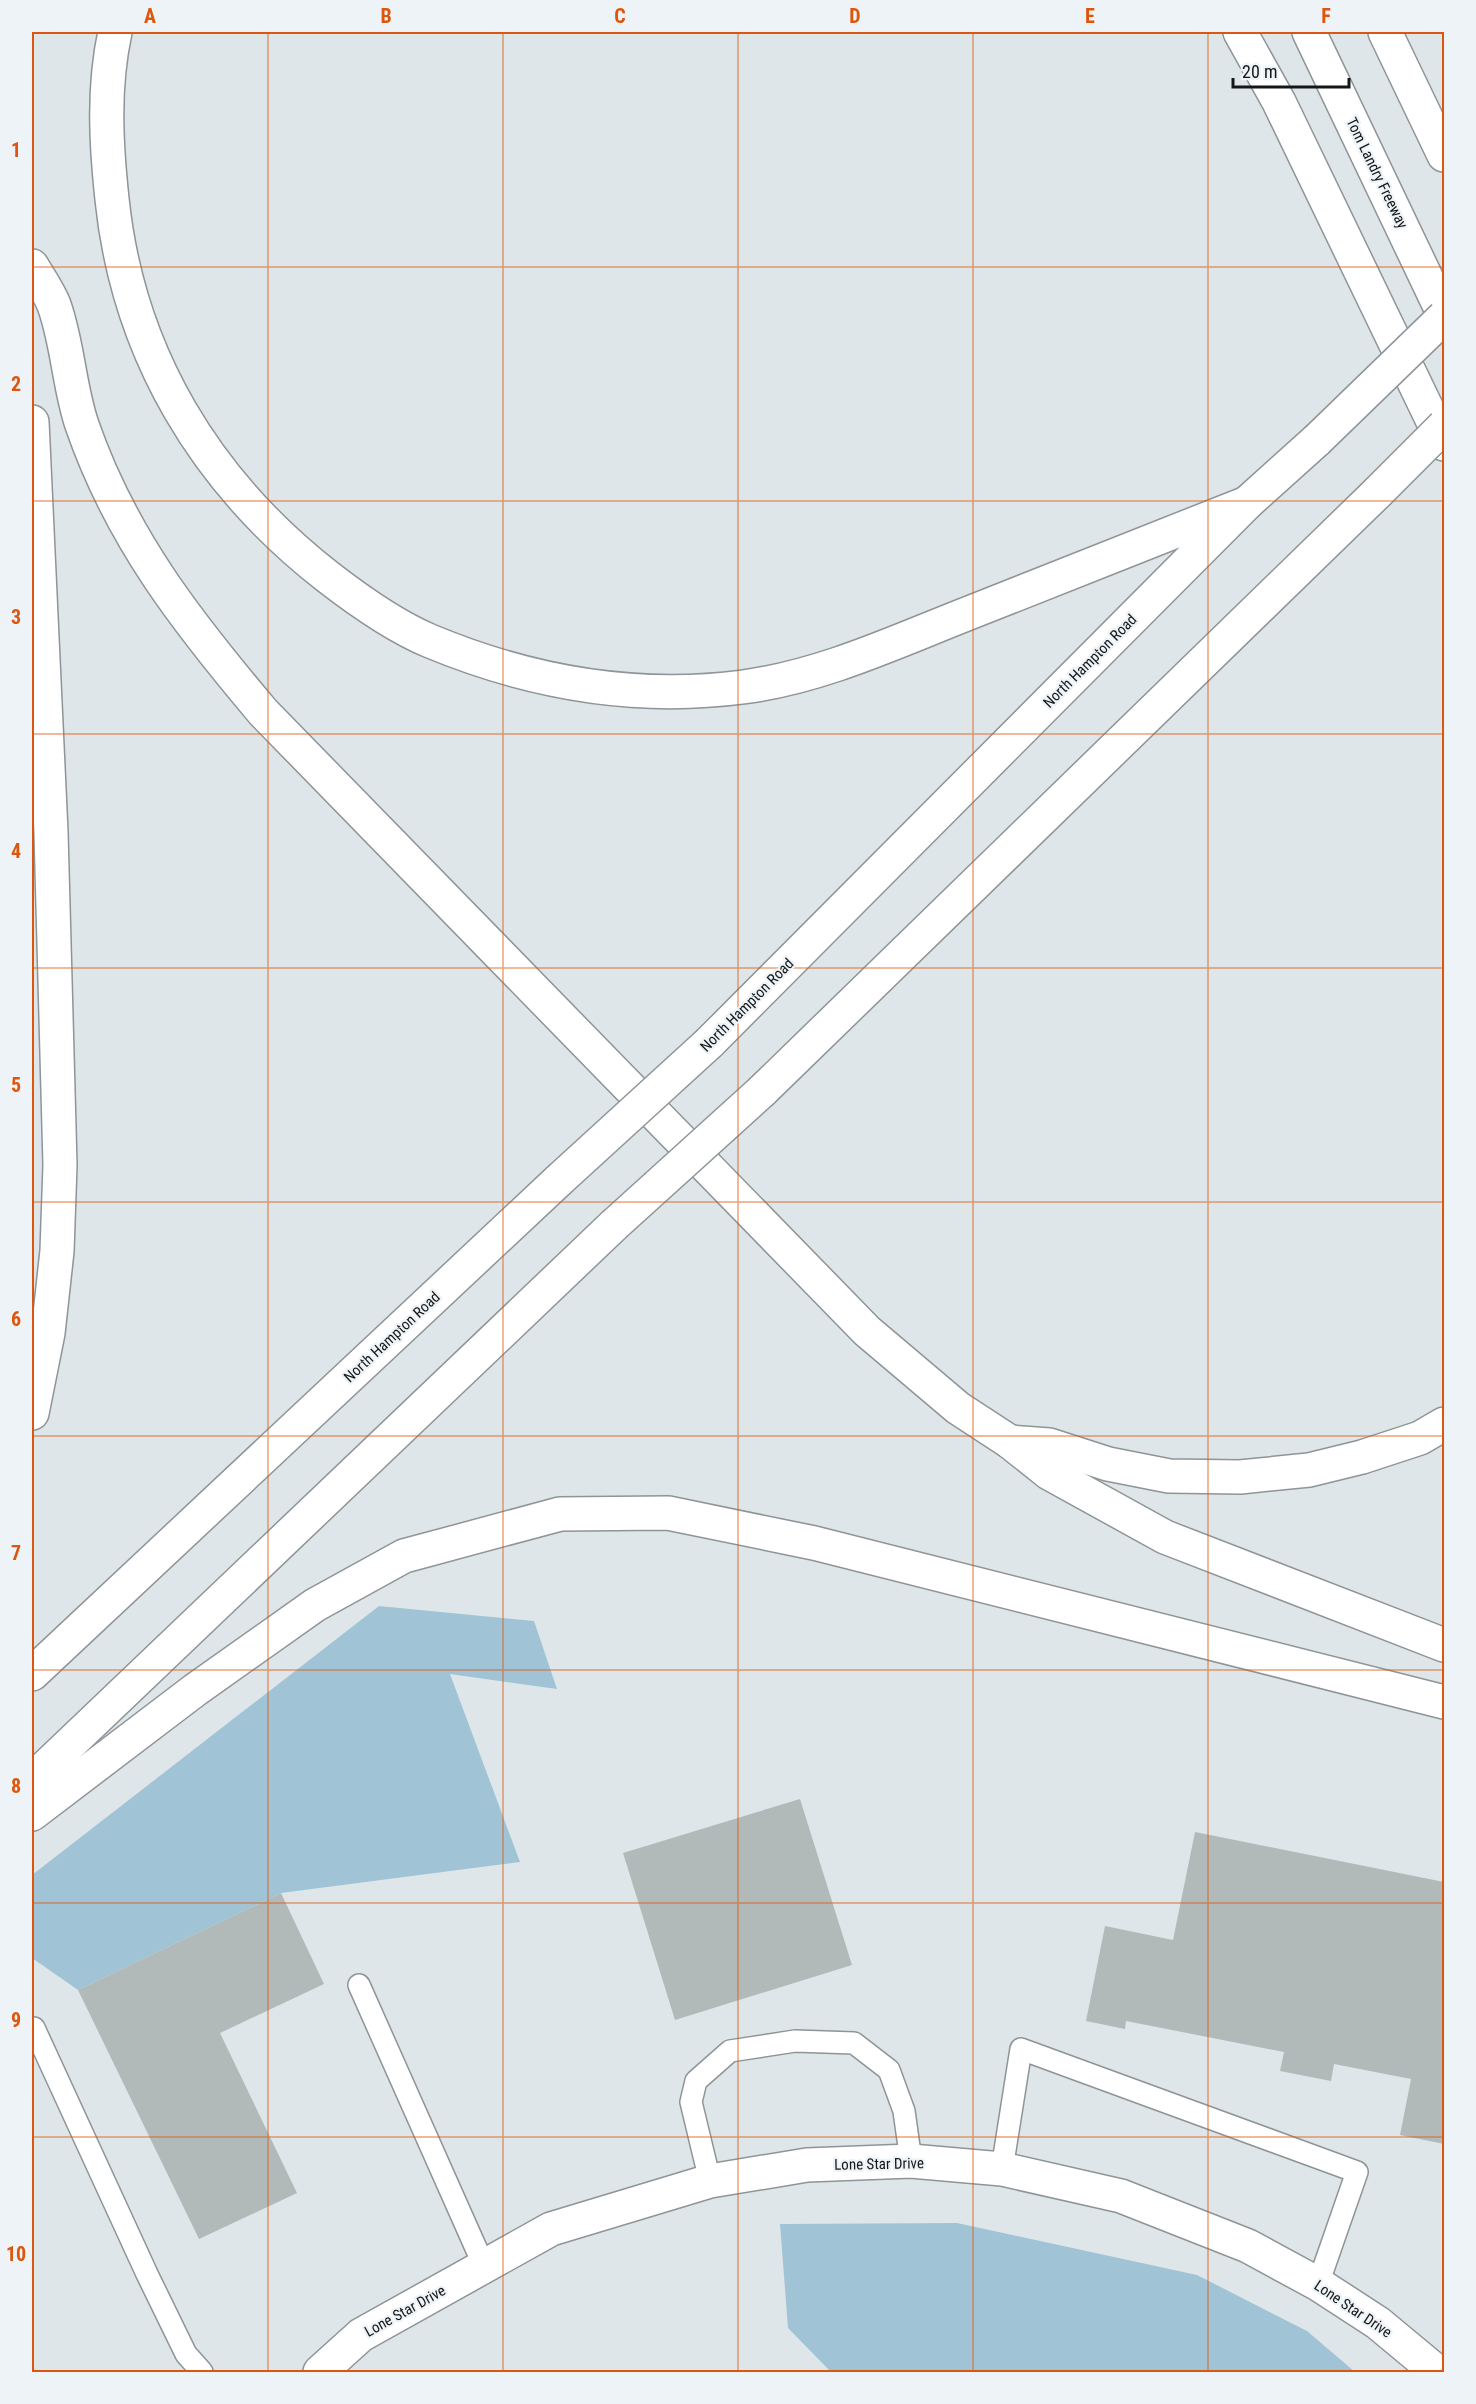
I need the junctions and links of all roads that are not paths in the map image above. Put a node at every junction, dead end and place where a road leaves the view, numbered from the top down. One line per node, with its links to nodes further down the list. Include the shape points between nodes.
1 (115, 32): 11 (main road, via 109,59 106,141 115,232 137,318 178,410 232,487 290,548 354,597 426,640 500,666 582,687 666,692 745,687 861,655)
2 (1240, 32): 10 (main road, via 1279,102)
3 (1309, 32): 7 (main road, Tom Landry Freeway)
4 (1385, 32): 5 (main road)
5 (1444, 155)
6 (32, 266): 14 (main road, via 54,304 81,424 113,501 156,578 208,647 263,712 867,1331 949,1401)
7 (1444, 316): 11 (main road, North Hampton Road, bridge)
8 (32, 422): 12 (main road, via 51,832 60,1165 57,1251 48,1333)
9 (1444, 426): 18 (main road, bridge, via 762,1090 614,1225)
10 (1444, 444)
11 (1247, 503): 16 (main road, North Hampton Road, bridge, via 709,1043)
12 (32, 1413)
13 (1444, 1424): 14 (main road, via 1420,1438 1362,1457 1309,1470 1240,1477 1169,1476 1108,1464 1049,1445)
14 (1010, 1442): 15 (main road, via 1049,1473 1165,1537)
15 (1444, 1645)
16 (32, 1674)
17 (1444, 1702): 19 (main road, via 814,1543 668,1513 560,1514 404,1556 315,1605)
18 (32, 1780)
19 (32, 1814)
20 (359, 1985): 25 (lane)
21 (34, 2028): 27 (lane, via 147,2274 186,2354)
22 (911, 2161): 23 (main road, Lone Star Drive); 24 (main road, Lone Star Drive, via 807,2165); 24 (lane, via 904,2111 889,2070 854,2043 795,2041 730,2051 696,2081 691,2102)
23 (1002, 2169): 26 (main road, Lone Star Drive, via 1121,2196 1248,2246); 26 (lane, via 1021,2049 1357,2172)
24 (710, 2181): 25 (main road, Lone Star Drive, via 551,2229)
25 (484, 2266): 28 (main road, Lone Star Drive, via 361,2335)
26 (1318, 2284): 29 (main road, Lone Star Drive, via 1378,2323)
27 (202, 2373)
28 (320, 2373)
29 (1437, 2373)

